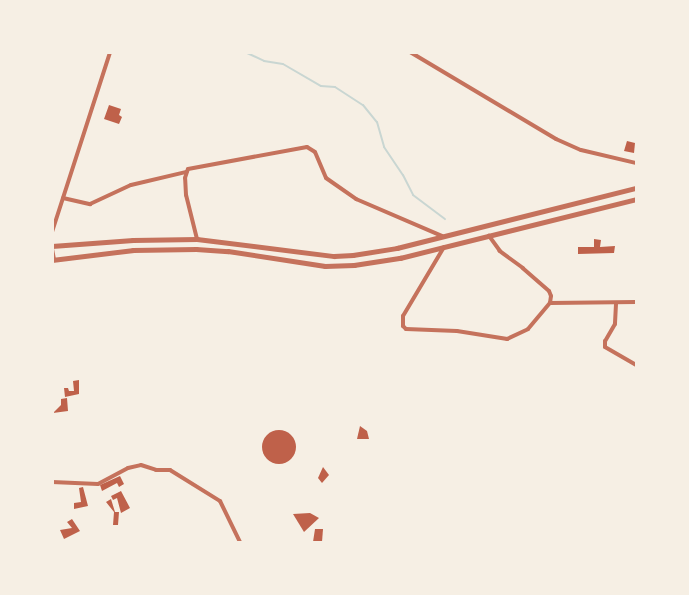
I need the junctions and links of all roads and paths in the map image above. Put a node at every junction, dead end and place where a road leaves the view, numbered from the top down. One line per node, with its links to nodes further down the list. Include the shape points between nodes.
1 (110, 52): 6 (street)
2 (410, 52): 3 (street, via 556,139 581,150)
3 (636, 163)
4 (186, 172): 6 (street, via 131,185 90,204); 9 (street, via 192,167 307,147 315,152 326,178 356,199); 11 (street, via 186,195)
5 (636, 188): 9 (street)
6 (63, 198): 8 (street)
7 (636, 199): 10 (street)
8 (52, 232)
9 (442, 236): 11 (street, via 398,248 334,256)
10 (489, 236): 12 (street); 16 (street, via 500,251 549,291)
11 (197, 239): 13 (street)
12 (444, 245): 14 (street, via 400,258 334,266 196,249 133,250); 16 (street, via 403,316 406,329 507,339 528,330)
13 (52, 248): 14 (street)
14 (53, 260)
15 (636, 302): 17 (street)
16 (550, 303): 17 (street)
17 (616, 303): 18 (street, via 615,324 605,347)
18 (636, 365)
19 (52, 482): 20 (street, via 98,484 141,465 170,470 220,501)
20 (240, 543)

